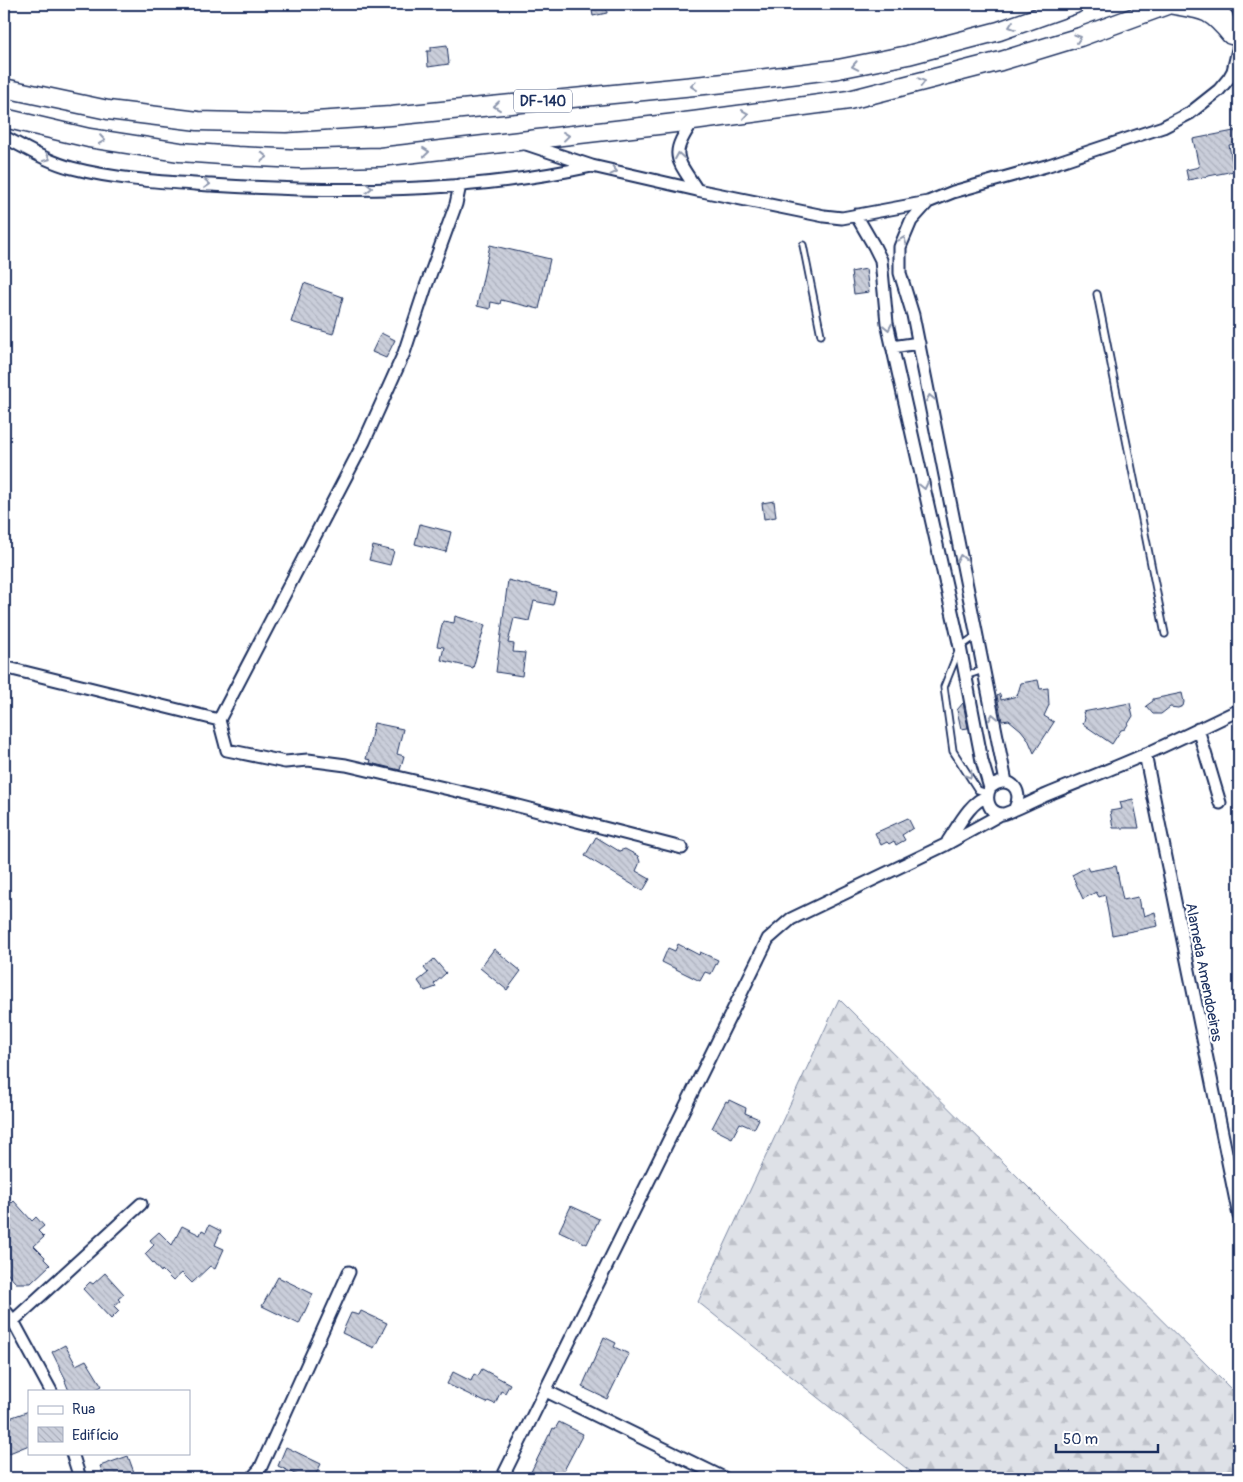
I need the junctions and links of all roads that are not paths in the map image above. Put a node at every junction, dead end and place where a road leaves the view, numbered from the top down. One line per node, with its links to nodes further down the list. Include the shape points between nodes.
1 (1075, 4): 5 (main road, DF-140, one-way to 5, via 999,31 838,69 391,116 286,123 198,121 108,110)
2 (1169, 4): 4 (main road, via 1208,12); 7 (main road, DF-140, one-way to 2, via 848,100 900,88 1072,40)
3 (1215, 4): 4 (street, via 1227,16)
4 (1235, 40): 13 (street, via 1235,63 1229,78 1190,114 1163,127)
5 (4, 88)
6 (4, 118): 9 (main road, DF-140, one-way to 9, via 88,138 180,152 238,156 380,157)
7 (693, 121): 9 (main road, DF-140, one-way to 7); 12 (street, one-way to 7, via 680,164 677,150)
8 (4, 136): 11 (street, one-way to 11, via 72,168 131,180 265,188)
9 (518, 141): 10 (street)
10 (592, 166): 11 (street); 12 (street, one-way to 12)
11 (460, 185): 29 (street, via 404,353 364,442)
12 (697, 190): 14 (street, via 824,216 842,218)
13 (928, 202): 14 (street); 17 (street, one-way to 13, via 900,273 900,247 911,221)
14 (856, 215): 18 (street, via 880,260)
15 (803, 244): 19 (lane)
16 (1097, 294): 22 (lane)
17 (907, 295): 18 (street); 20 (street)
18 (885, 299): 21 (street, one-way to 21)
19 (821, 335)
20 (918, 343): 21 (street); 23 (street, one-way to 20)
21 (892, 347): 24 (street, one-way to 24)
22 (1165, 634)
23 (977, 635): 24 (lane); 26 (street)
24 (960, 647): 27 (street); 36 (lane, one-way to 36, via 944,687 953,751 978,790)
25 (4, 667): 29 (street)
26 (983, 670): 27 (lane); 31 (street, one-way to 26)
27 (965, 676): 32 (street)
28 (1239, 710): 30 (street)
29 (219, 720): 42 (street, via 227,750 285,762 308,760 346,765)
30 (1198, 730): 33 (street); 38 (street)
31 (998, 744): 32 (street); 34 (street)
32 (979, 746): 36 (street)
33 (1145, 754): 37 (street); 43 (street, Alameda Amendoeiras)
34 (1006, 782): 35 (street); 36 (street, via 1000,782)
35 (1018, 792): 37 (street); 39 (street, via 1019,801)
36 (988, 793): 40 (street, via 990,807); 41 (street, via 971,808)
37 (1042, 797): 39 (street)
38 (1220, 803)
39 (1015, 808): 40 (street)
40 (1001, 814): 41 (street)
41 (945, 845): 51 (street, via 791,920 768,939)
42 (682, 848)
43 (1236, 1189): 45 (street, Alameda Amendoeiras)
44 (140, 1204): 49 (street)
45 (1239, 1216): 46 (street, Alameda Amendoeiras)
46 (1239, 1220)
47 (349, 1272): 54 (street, via 260,1469)
48 (4, 1309): 49 (street)
49 (13, 1321): 50 (street)
50 (50, 1390)
51 (546, 1392): 55 (street); 56 (street)
52 (72, 1454): 53 (street)
53 (80, 1478)
54 (252, 1478)
55 (502, 1478)
56 (724, 1478)

